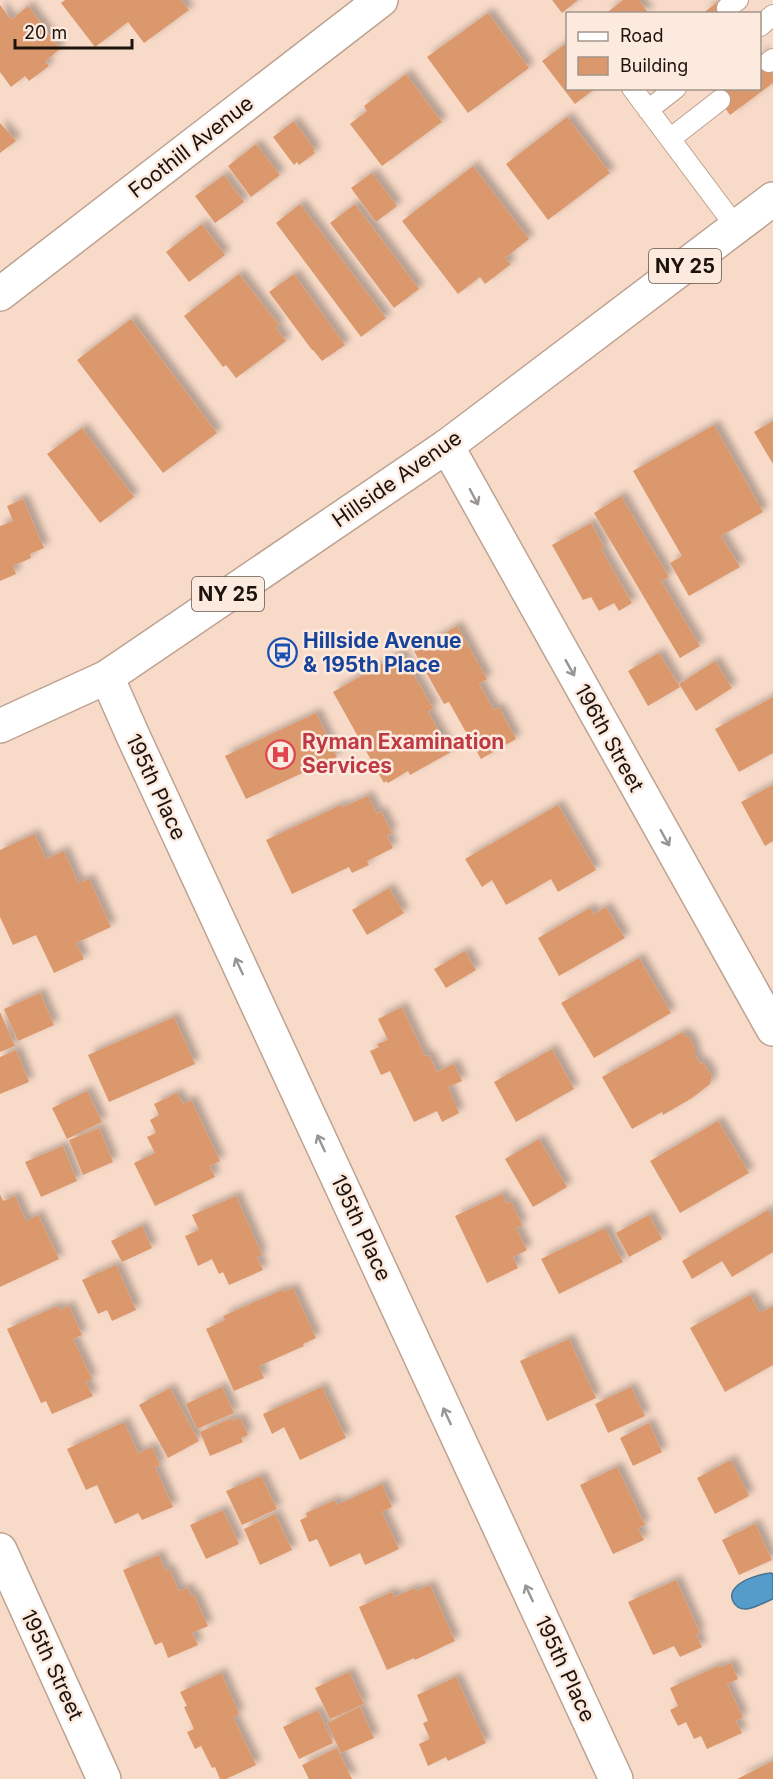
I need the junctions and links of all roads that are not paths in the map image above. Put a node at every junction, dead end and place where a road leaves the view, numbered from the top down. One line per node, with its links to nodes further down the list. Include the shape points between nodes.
1 (381, 0): 11 (street, Foothill Avenue)
2 (773, 15): 3 (lane)
3 (761, 24)
4 (633, 90): 7 (lane)
5 (673, 90): 7 (lane)
6 (720, 100): 8 (lane)
7 (648, 110): 8 (lane)
8 (670, 139): 10 (lane)
9 (773, 200): 10 (street, Hillside Avenue / NY 25)
10 (736, 227): 12 (street, Hillside Avenue / NY 25)
11 (0, 294)
12 (447, 446): 13 (street, Hillside Avenue / NY 25); 15 (street, 196th Street, one-way to 15)
13 (107, 677): 14 (street, Hillside Avenue / NY 25); 18 (street, 195th Place, one-way to 13)
14 (0, 726)
15 (773, 1029)
16 (0, 1550): 17 (street, 195th Street)
17 (104, 1779)
18 (615, 1779)

